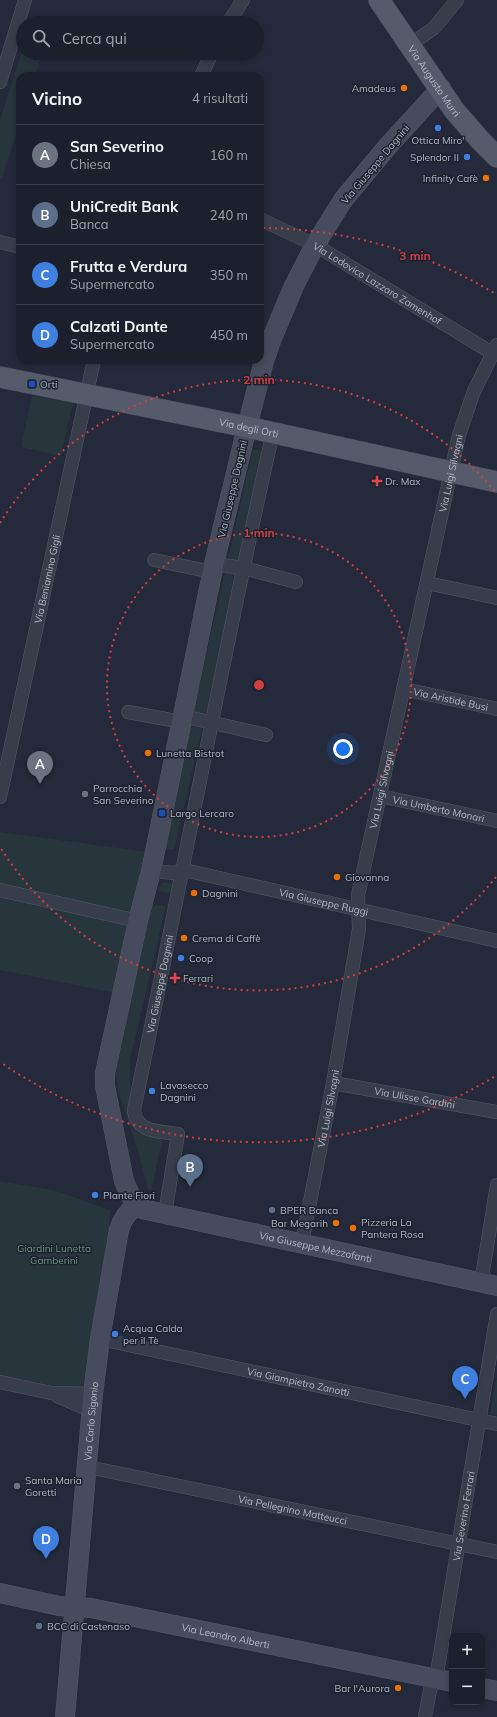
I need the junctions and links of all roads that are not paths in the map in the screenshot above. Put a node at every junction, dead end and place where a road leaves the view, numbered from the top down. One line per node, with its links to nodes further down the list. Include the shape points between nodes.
1 (25, 0): 5 (street)
2 (243, 0): 6 (street)
3 (379, 0): 8 (main road, Via Augusto Murri)
4 (457, 0): 8 (street, via 434,28)
5 (20, 16)
6 (233, 16)
7 (16, 30): 11 (street)
8 (410, 44): 12 (main road, Via Augusto Murri)
9 (209, 60): 10 (street)
10 (203, 72)
11 (0, 82)
12 (441, 88): 13 (main road, Via Augusto Murri, via 466,126); 16 (street, Via Giuseppe Dagnini, via 362,175)
13 (497, 157)
14 (264, 221): 16 (street, Via Lodovico Lazzaro Zamenhof)
15 (0, 242): 17 (street)
16 (315, 245): 18 (street, Via Lodovico Lazzaro Zamenhof); 19 (street, Via Giuseppe Dagnini, via 294,286)
17 (16, 246)
18 (495, 349): 26 (street, Via Luigi Silvagni, via 468,405)
19 (264, 361)
20 (93, 364): 23 (street, Via Beniamino Gigli)
21 (263, 364): 24 (street, Via Giuseppe Dagnini)
22 (0, 377): 23 (main road, Via degli Orti)
23 (86, 395): 24 (main road, Via degli Orti); 41 (street, Via Beniamino Gigli)
24 (246, 427): 25 (main road, Via degli Orti); 29 (street, Via Giuseppe Dagnini)
25 (273, 432): 26 (main road, Via degli Orti); 30 (street, Via Giuseppe Dagnini)
26 (450, 472): 27 (main road, Via degli Orti); 32 (street, Via Luigi Silvagni)
27 (497, 482)
28 (154, 560): 29 (street)
29 (213, 568): 30 (street); 37 (street, Via Giuseppe Dagnini)
30 (244, 568): 31 (street); 38 (street, Via Giuseppe Dagnini)
31 (296, 582)
32 (427, 583): 33 (street); 34 (street, Via Luigi Silvagni)
33 (497, 598)
34 (404, 689): 35 (street, Via Aristide Busi); 40 (street, Via Luigi Silvagni)
35 (497, 709)
36 (128, 712): 37 (street)
37 (182, 719): 38 (street); 44 (street, Via Giuseppe Dagnini)
38 (212, 724): 39 (street); 43 (street, Via Giuseppe Dagnini)
39 (266, 735)
40 (380, 796): 42 (street, Via Umberto Monari); 46 (street, Via Luigi Silvagni, via 358,895)
41 (0, 797)
42 (497, 821)
43 (184, 870): 44 (street, Via Giuseppe Ruggi, via 175,874); 46 (street, Via Giuseppe Ruggi); 53 (street, Via Giuseppe Dagnini, via 134,1110 135,1119 142,1127 178,1134)
44 (151, 871): 47 (street, Via Giuseppe Dagnini)
45 (0, 890): 47 (street)
46 (359, 910): 48 (street, Via Giuseppe Ruggi); 49 (street, Via Luigi Silvagni, via 359,929)
47 (138, 921): 52 (street, Via Giuseppe Dagnini, via 105,1073 107,1099 124,1181)
48 (497, 941)
49 (333, 1083): 50 (street, Via Ulisse Gardini); 54 (street, Via Luigi Silvagni)
50 (497, 1112)
51 (497, 1185): 55 (street)
52 (137, 1205): 53 (street, Via Giuseppe Mezzofanti, via 142,1209); 57 (street, Via Carlo Sigonio, via 127,1214 119,1230)
53 (164, 1214): 54 (street, Via Giuseppe Mezzofanti)
54 (302, 1243): 55 (street, Via Giuseppe Mezzofanti)
55 (489, 1284)
56 (497, 1314): 60 (street, Via Severino Ferrari)
57 (100, 1339): 59 (street, Via Carlo Sigonio); 60 (street, Via Giampietro Zanotti)
58 (0, 1382): 59 (street)
59 (92, 1402): 62 (street, Via Carlo Sigonio)
60 (479, 1420): 61 (street, Via Giampietro Zanotti); 63 (street, Via Severino Ferrari)
61 (497, 1424)
62 (88, 1467): 63 (street, Via Pellegrino Matteucci); 66 (street, Via Carlo Sigonio)
63 (458, 1544): 64 (street, Via Pellegrino Matteucci); 67 (street, Via Severino Ferrari)
64 (497, 1552)
65 (0, 1593): 66 (street, Via Leandro Alberti, via 59,1606)
66 (75, 1606): 67 (street, Via Leandro Alberti); 70 (street, Via Carlo Sigonio)
67 (444, 1680): 71 (street, Via Severino Ferrari, via 430,1690)
68 (485, 1689): 69 (street)
69 (497, 1691)
70 (65, 1717)
71 (425, 1717)

